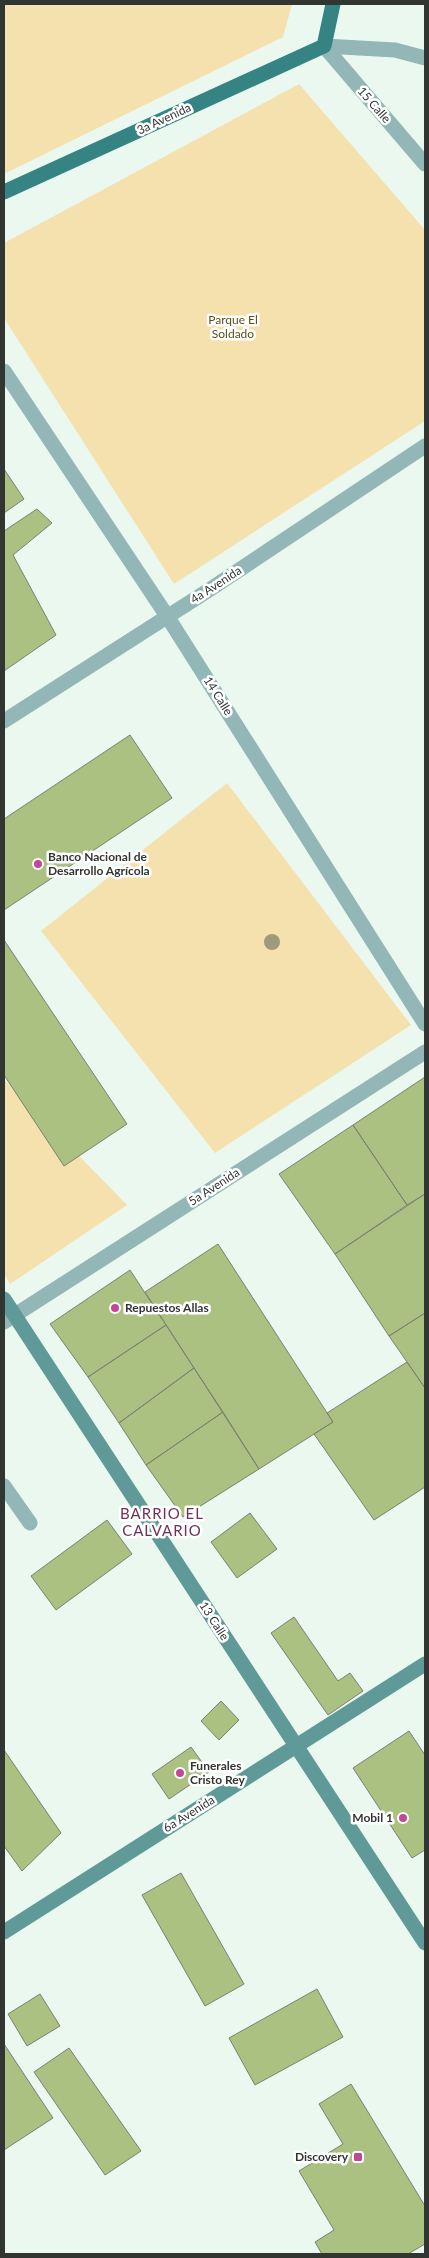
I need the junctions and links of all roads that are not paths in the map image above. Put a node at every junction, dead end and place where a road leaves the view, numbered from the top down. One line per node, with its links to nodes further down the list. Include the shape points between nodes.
1 (333, 4): 2 (main road)
2 (324, 46): 3 (street, 3a Avenida, via 395,50); 4 (street, 15 Calle); 5 (main road, 3a Avenida)
3 (425, 58)
4 (425, 164)
5 (4, 192)
6 (4, 371): 8 (street, 14 Calle)
7 (425, 446): 8 (street, 4a Avenida)
8 (167, 616): 9 (street, 4a Avenida); 10 (street, 14 Calle)
9 (4, 721)
10 (425, 1024)
11 (425, 1052): 13 (street, 5a Avenida)
12 (4, 1299): 13 (street, 13 Calle)
13 (9, 1319): 17 (street, 13 Calle)
14 (4, 1486): 15 (street)
15 (30, 1523)
16 (425, 1664): 17 (street, 6a Avenida)
17 (297, 1746): 18 (street, 6a Avenida); 19 (street, 13 Calle)
18 (4, 1932)
19 (425, 1943)

